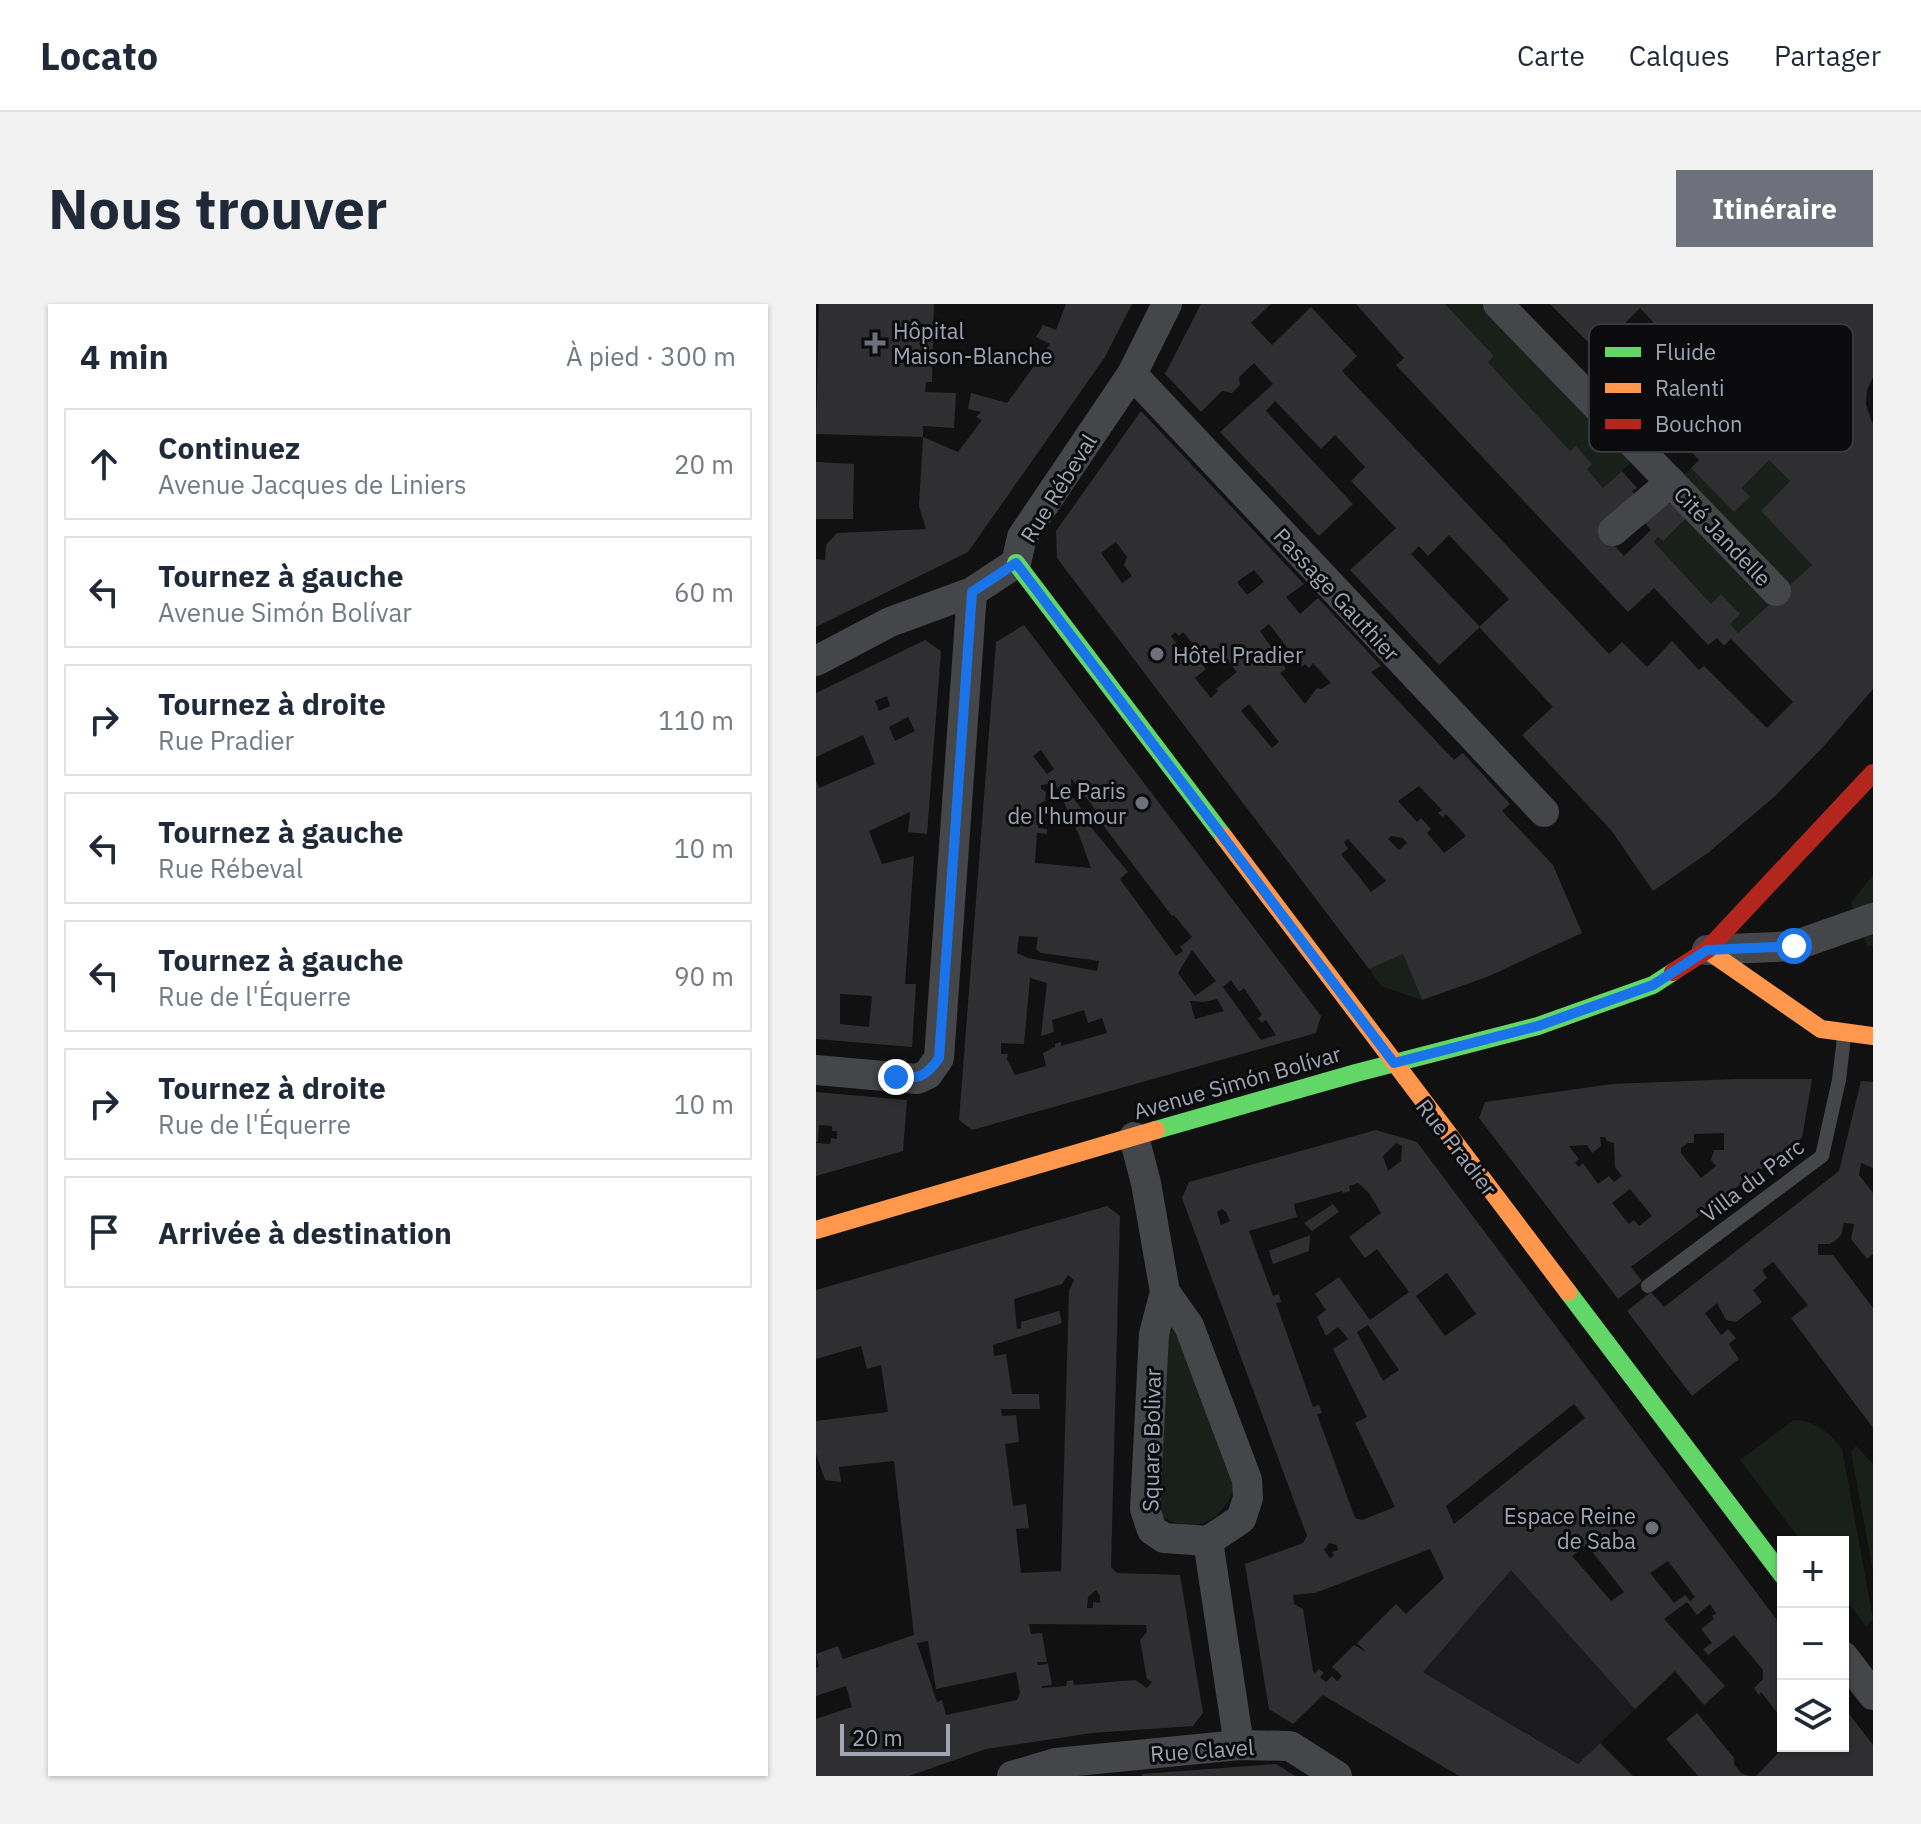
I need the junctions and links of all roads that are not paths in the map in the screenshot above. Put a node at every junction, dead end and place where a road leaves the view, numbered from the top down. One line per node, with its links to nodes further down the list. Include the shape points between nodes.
1 (1167, 304): 3 (street, Rue Rébeval)
2 (1498, 304): 4 (street, Cité Jandelle)
3 (1132, 374): 8 (street, Rue Rébeval, via 1022,537); 13 (street, Passage Gauthier)
4 (1589, 398)
5 (1642, 452): 6 (street, Cité Jandelle)
6 (1671, 482): 7 (street, Cité Jandelle); 9 (street, Cité Jandelle)
7 (1613, 531)
8 (1016, 563): 10 (street, Rue Rébeval); 18 (street, Rue Pradier)
9 (1776, 591)
10 (972, 592): 11 (street, Rue Rébeval, via 890,622); 19 (street, via 939,1058 917,1079)
11 (816, 661)
12 (1873, 773): 15 (street, Avenue Simón Bolívar)
13 (1544, 812)
14 (1873, 918): 15 (street, via 1794,946)
15 (1707, 950): 16 (street, via 1821,1029); 18 (street, Avenue Simón Bolívar, via 1653,985 1538,1026)
16 (1844, 1033): 17 (street); 22 (lane, Villa du Parc, via 1822,1156)
17 (1873, 1036)
18 (1394, 1063): 20 (street, Avenue Simón Bolívar); 25 (street, Rue Pradier)
19 (816, 1070)
20 (1134, 1137): 21 (street, Avenue Simón Bolívar); 23 (street, Square Bolivar)
21 (816, 1230)
22 (1648, 1286)
23 (1165, 1292): 24 (street, Square Bolivar, via 1189,1326 1247,1480 1241,1519); 24 (street, Square Bolivar, via 1154,1334 1145,1509 1152,1530 1164,1538)
24 (1208, 1541): 28 (street)
25 (1777, 1568)
26 (1849, 1664): 27 (street)
27 (1873, 1695)
28 (1239, 1745): 29 (street, Rue Clavel); 31 (street, Rue Clavel, via 1290,1746)
29 (1064, 1769): 30 (street, Rue Clavel)
30 (1012, 1776)
31 (1337, 1776)

